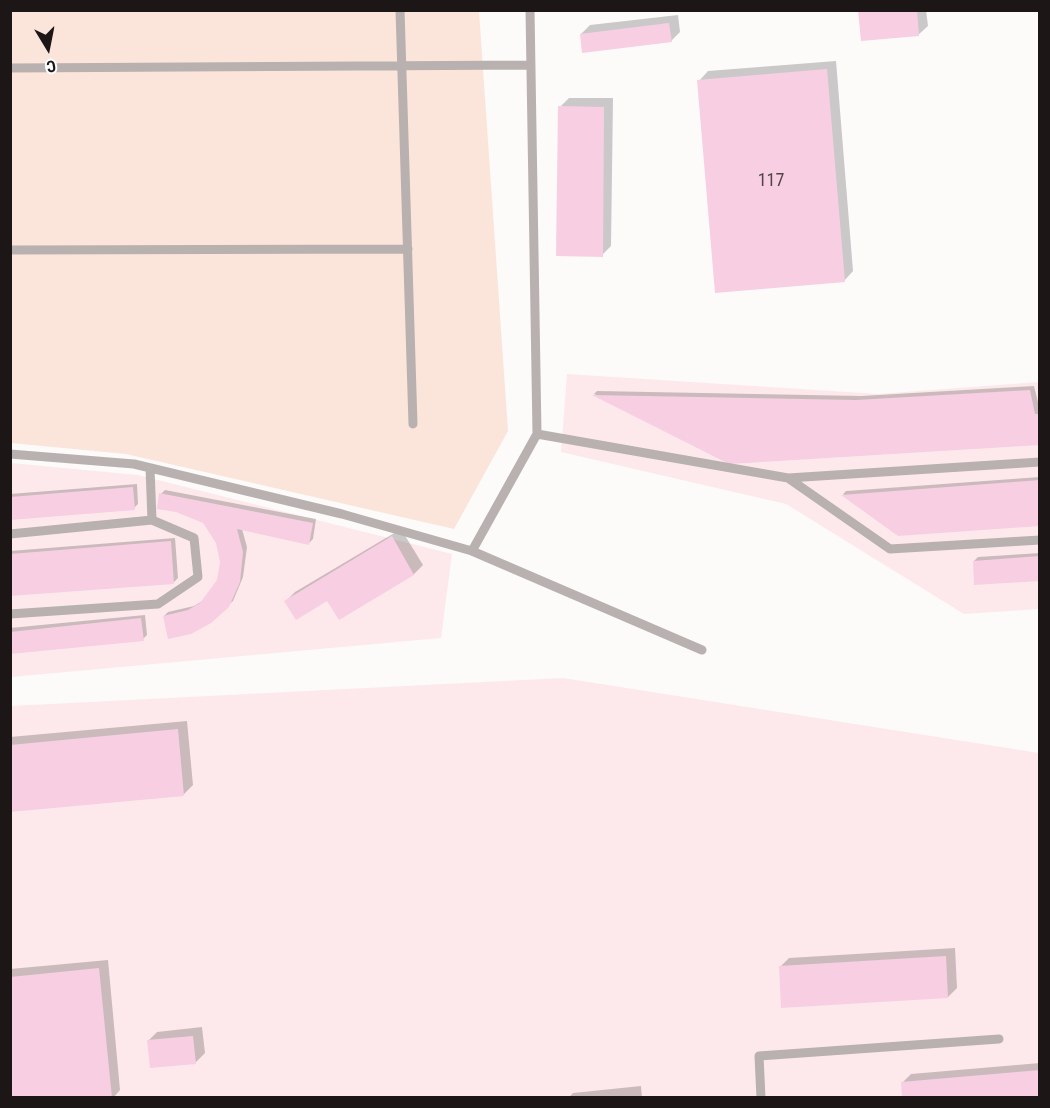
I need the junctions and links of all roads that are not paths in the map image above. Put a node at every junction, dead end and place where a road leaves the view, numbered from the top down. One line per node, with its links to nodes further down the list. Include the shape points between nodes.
1 (400, 10): 4 (lane)
2 (530, 10): 3 (lane)
3 (531, 65): 4 (lane); 9 (lane)
4 (404, 66): 5 (lane); 6 (lane)
5 (10, 68)
6 (408, 249): 7 (lane); 8 (lane)
7 (10, 250)
8 (413, 424)
9 (537, 434): 13 (lane); 17 (lane)
10 (10, 453): 12 (lane)
11 (1040, 462): 13 (lane)
12 (150, 468): 14 (lane); 17 (lane, via 342,514)
13 (788, 478): 16 (lane, via 890,549)
14 (152, 520): 15 (lane); 18 (lane, via 194,538 198,577 158,604)
15 (10, 534)
16 (1040, 540)
17 (472, 551): 19 (lane)
18 (10, 614)
19 (702, 650)
20 (999, 1040): 21 (lane, via 759,1056)
21 (761, 1098)

